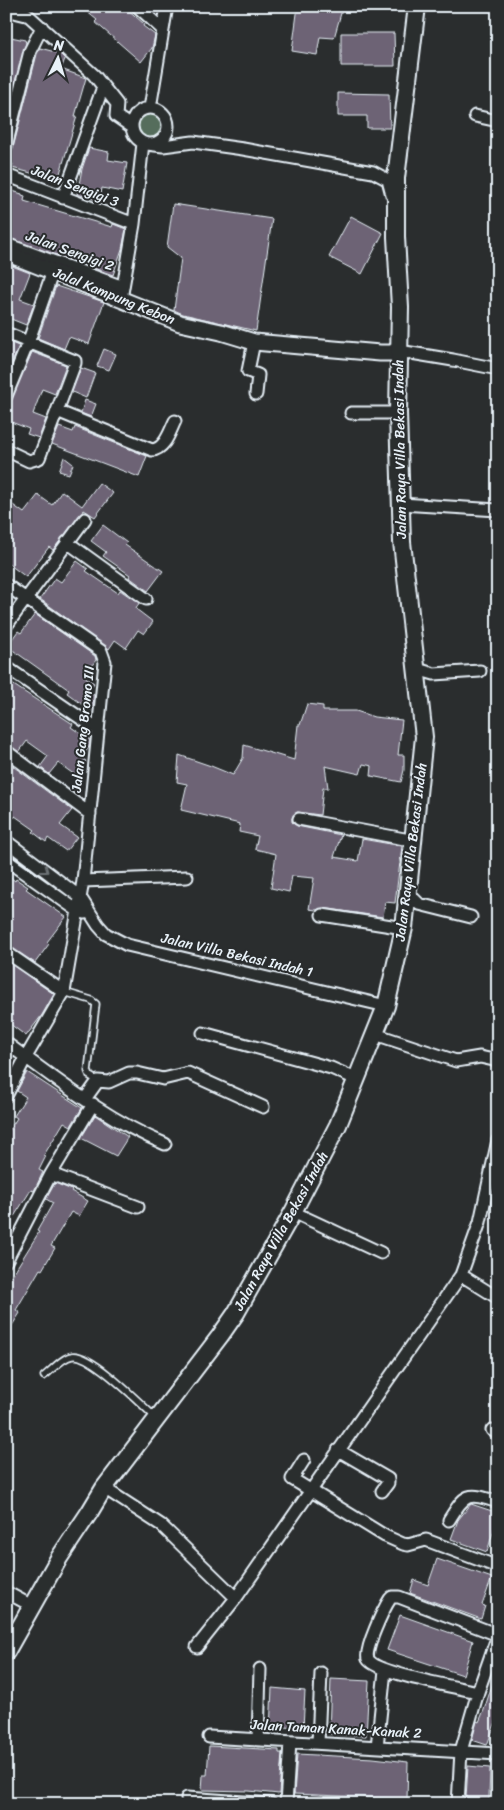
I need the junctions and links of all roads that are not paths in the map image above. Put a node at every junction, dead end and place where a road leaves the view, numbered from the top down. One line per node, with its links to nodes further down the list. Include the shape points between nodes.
1 (18, 6): 6 (street)
2 (137, 6): 8 (street)
3 (167, 6): 8 (street)
4 (417, 6): 19 (main road, Jalan Raya Villa Bekasi Indah, via 396,178)
5 (6, 10): 6 (street)
6 (29, 16): 7 (street)
7 (42, 27): 9 (street); 15 (street, via 30,51)
8 (163, 30): 10 (street)
9 (103, 87): 13 (street, via 117,104 116,116); 17 (street)
10 (150, 108): 13 (street, via 136,114); 14 (street, via 164,115 168,129 162,140)
11 (475, 116): 12 (street)
12 (498, 121)
13 (132, 127): 14 (street, via 136,138)
14 (145, 144): 18 (street); 19 (street, via 163,146 193,142 373,172 388,180)
15 (6, 146)
16 (6, 175): 17 (street, Jalan Sengigi 3)
17 (63, 198): 18 (street, Jalan Sengigi 3)
18 (134, 224): 23 (street)
19 (396, 237): 27 (main road, Jalan Raya Villa Bekasi Indah)
20 (6, 244): 23 (street, Jalan Sengigi 2)
21 (6, 253): 22 (street, Jalal Kampung Kebon)
22 (53, 271): 23 (street, Jalal Kampung Kebon); 26 (street)
23 (122, 293): 25 (street, Jalal Kampung Kebon, via 171,320)
24 (6, 333): 26 (street)
25 (254, 342): 27 (street, Jalal Kampung Kebon, via 380,353 394,353); 29 (street, via 248,372 258,375)
26 (28, 343): 30 (street); 31 (street, via 75,361)
27 (399, 349): 28 (street); 33 (main road, Jalan Raya Villa Bekasi Indah)
28 (498, 369)
29 (256, 394)
30 (6, 396)
31 (57, 411): 34 (street, via 152,450 158,449 166,439); 35 (street, via 39,458 29,460)
32 (351, 413): 33 (street)
33 (398, 413): 36 (main road, Jalan Raya Villa Bekasi Indah)
34 (175, 420)
35 (6, 450)
36 (401, 504): 37 (street); 45 (main road, Jalan Raya Villa Bekasi Indah, via 408,604)
37 (498, 510)
38 (85, 519): 39 (street)
39 (67, 542): 41 (street); 42 (street)
40 (6, 584): 41 (street, Jalan Gang Bromo III)
41 (25, 598): 43 (street); 47 (street, Jalan Gang Bromo III, via 103,654 105,662)
42 (146, 599)
43 (6, 626)
44 (6, 667): 47 (street)
45 (417, 669): 46 (street, via 434,674); 52 (main road, Jalan Raya Villa Bekasi Indah, via 424,737)
46 (480, 671)
47 (98, 730): 49 (street, Jalan Gang Bromo III)
48 (6, 752): 49 (street)
49 (90, 814): 55 (street, Jalan Gang Bromo III)
50 (299, 819): 52 (street)
51 (6, 841): 57 (street, Jalan Villa Bekasi Indah 1, one-way to 57)
52 (414, 841): 56 (main road, Jalan Raya Villa Bekasi Indah)
53 (6, 860): 58 (street)
54 (187, 877): 55 (street)
55 (83, 881): 57 (street, Jalan Gang Bromo III)
56 (408, 893): 61 (street, via 419,904); 62 (main road, Jalan Raya Villa Bekasi Indah)
57 (80, 897): 58 (street, Jalan Gang Bromo III); 59 (street, Jalan Villa Bekasi Indah 1)
58 (78, 911): 59 (street); 64 (street, Jalan Gang Bromo III)
59 (91, 915): 65 (street, Jalan Villa Bekasi Indah 1, via 106,934 127,945)
60 (322, 915): 62 (street)
61 (471, 917)
62 (404, 928): 65 (main road, Jalan Raya Villa Bekasi Indah)
63 (6, 952): 64 (street)
64 (64, 992): 69 (street); 72 (lane, via 96,1004 88,1071)
65 (386, 1006): 67 (main road, Jalan Raya Villa Bekasi Indah)
66 (203, 1032): 71 (street, via 331,1068)
67 (375, 1034): 70 (street, via 456,1061 480,1057); 71 (main road, Jalan Raya Villa Bekasi Indah)
68 (6, 1043): 69 (street)
69 (26, 1057): 73 (street); 74 (street)
70 (498, 1062)
71 (356, 1079): 80 (main road, Jalan Raya Villa Bekasi Indah, via 338,1125)
72 (98, 1081): 74 (street); 75 (street, via 109,1082 128,1073 163,1079 188,1073)
73 (6, 1096)
74 (89, 1101): 77 (street); 78 (street)
75 (263, 1107)
76 (498, 1140): 83 (street, via 480,1222)
77 (165, 1144)
78 (51, 1174): 79 (street); 82 (street)
79 (138, 1207)
80 (293, 1212): 81 (street); 86 (main road, Jalan Raya Villa Bekasi Indah, via 236,1313)
81 (381, 1253)
82 (6, 1261)
83 (461, 1275): 84 (street); 87 (street)
84 (498, 1298)
85 (44, 1376): 86 (lane, via 68,1357 79,1356 95,1364)
86 (156, 1418): 89 (main road, Jalan Raya Villa Bekasi Indah)
87 (338, 1450): 90 (street); 91 (street, via 388,1480)
88 (304, 1460): 90 (street, via 292,1480)
89 (104, 1488): 96 (street, via 161,1525); 97 (main road, Jalan Raya Villa Bekasi Indah)
90 (310, 1490): 94 (street, via 403,1544 424,1540); 96 (street)
91 (382, 1491)
92 (498, 1502): 93 (street, via 469,1496 461,1500)
93 (449, 1520)
94 (498, 1567)
95 (6, 1592): 97 (street)
96 (236, 1598): 99 (street)
97 (32, 1606): 100 (main road, Jalan Raya Villa Bekasi Indah)
98 (498, 1635): 102 (street, via 392,1597 368,1647 368,1658 372,1664); 104 (street)
99 (197, 1647)
100 (6, 1652)
101 (260, 1669): 106 (street)
102 (385, 1670): 104 (street); 109 (street)
103 (321, 1673): 108 (street)
104 (478, 1692): 110 (street)
105 (209, 1737): 106 (street, Jalan Taman Kanak-Kanak 2)
106 (258, 1740): 107 (street, Jalan Taman Kanak-Kanak 2)
107 (290, 1742): 108 (street, Jalan Taman Kanak-Kanak 2); 114 (street)
108 (318, 1743): 109 (street, Jalan Taman Kanak-Kanak 2)
109 (377, 1747): 110 (street, Jalan Taman Kanak-Kanak 2)
110 (461, 1752): 111 (street, Jalan Taman Kanak-Kanak 2); 115 (street)
111 (498, 1754)
112 (187, 1798): 113 (street)
113 (271, 1804)
114 (286, 1804)
115 (458, 1804)

